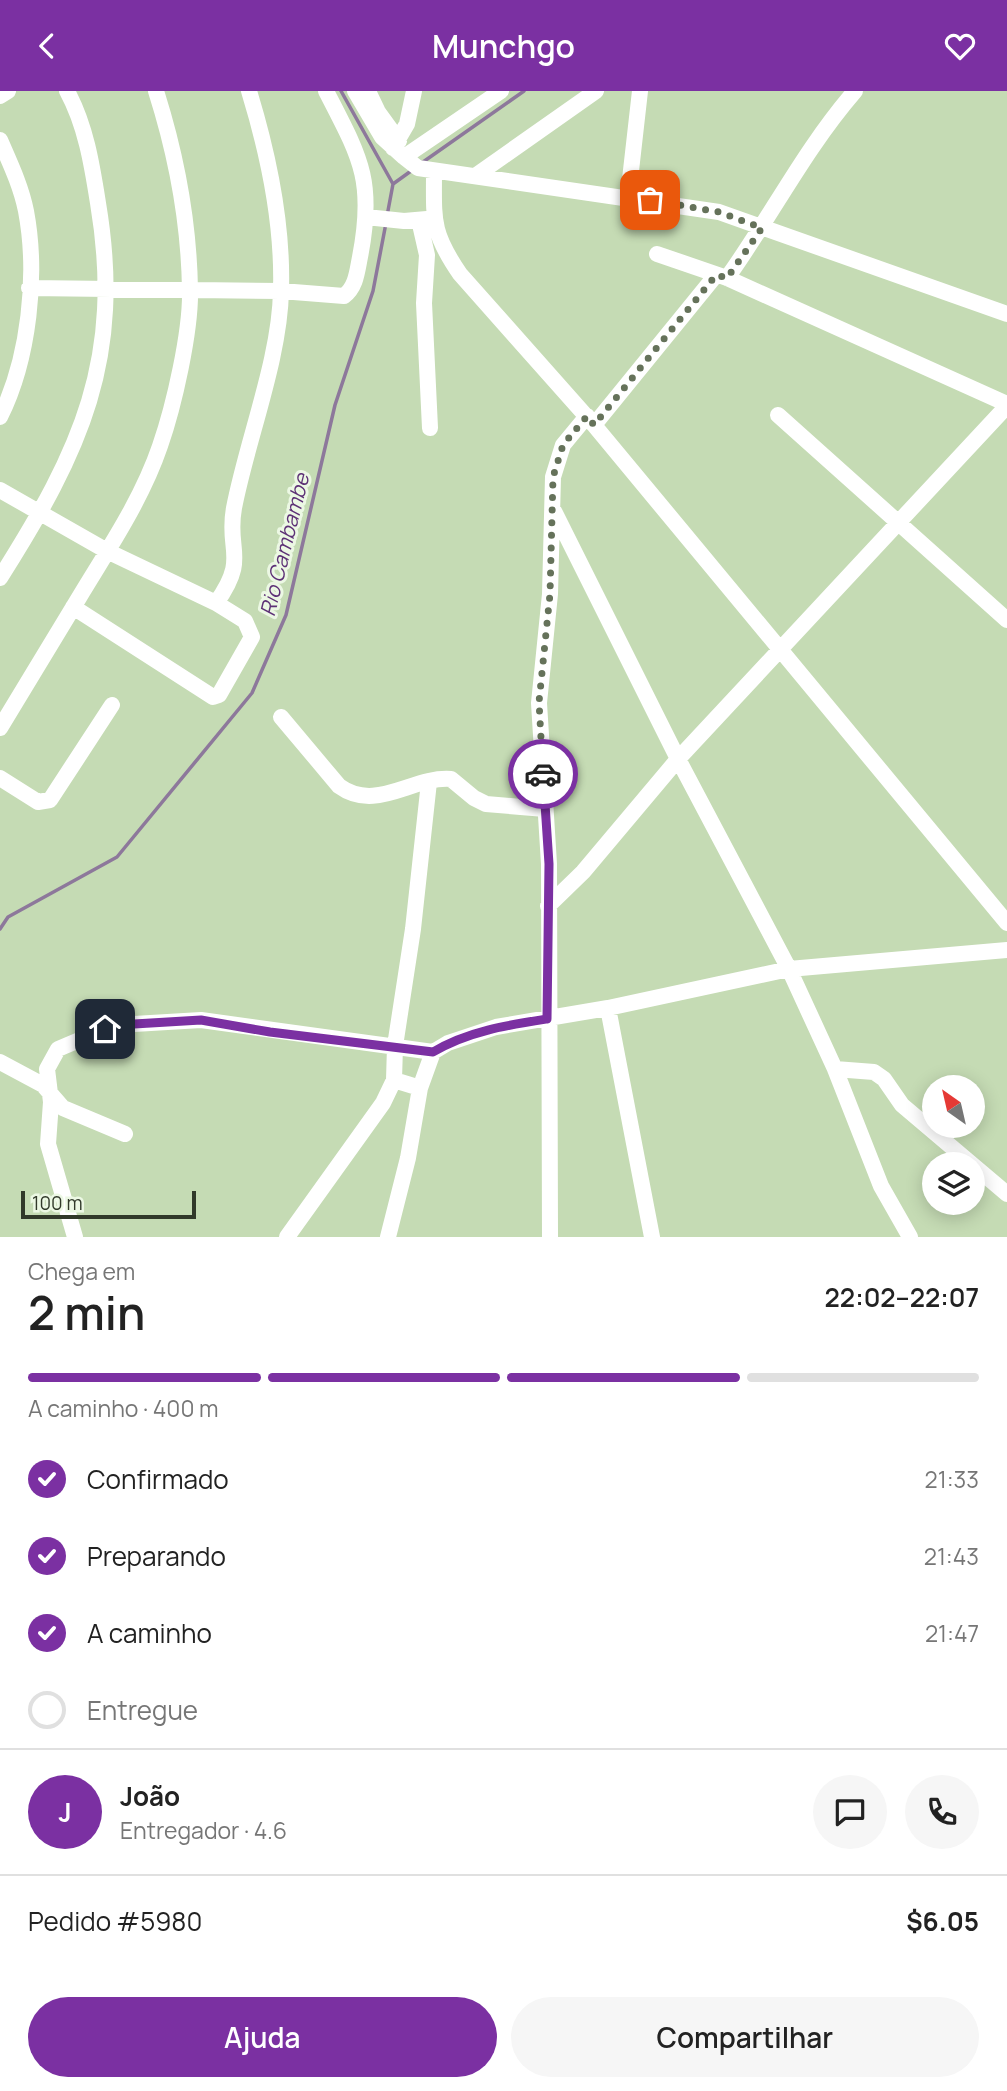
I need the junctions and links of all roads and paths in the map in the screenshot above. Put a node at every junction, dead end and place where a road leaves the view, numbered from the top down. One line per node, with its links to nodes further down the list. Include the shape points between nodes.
1 (8, 91): 13 (street)
2 (67, 91): 25 (street, via 93,167)
3 (156, 91): 26 (street, via 169,130 183,206)
4 (249, 91): 27 (street, via 270,182)
5 (326, 91): 15 (street)
6 (355, 91): 15 (street)
7 (369, 91): 15 (street, via 378,112)
8 (414, 91): 15 (street, via 407,124)
9 (501, 91): 15 (street)
10 (596, 91): 17 (street)
11 (640, 91): 18 (street)
12 (855, 91): 21 (street, via 800,160)
13 (0, 96)
14 (0, 140): 24 (street, via 26,212)
15 (384, 150): 16 (street); 19 (street, via 365,176)
16 (434, 171): 17 (street); 20 (street)
17 (478, 174): 18 (street)
18 (628, 197): 21 (street, via 695,206)
19 (370, 217): 20 (street); 27 (street, via 350,291 344,296)
20 (419, 220): 32 (street, via 441,243 460,274); 33 (street, via 427,255 424,303)
21 (762, 228): 23 (street); 28 (street)
22 (657, 254): 23 (street)
23 (721, 276): 29 (street); 32 (street)
24 (29, 288): 25 (street); 31 (street, via 28,331)
25 (107, 289): 26 (street); 36 (street, via 106,330 94,387 75,442)
26 (190, 291): 27 (street); 38 (street, via 183,352 161,445)
27 (282, 291): 40 (street, via 234,507 235,568)
28 (1007, 314)
29 (1007, 405): 37 (street)
30 (778, 415): 37 (street)
31 (0, 417)
32 (591, 421): 35 (street, via 563,445 552,491); 43 (street)
33 (430, 428)
34 (0, 490): 36 (street)
35 (554, 511): 47 (street); 50 (street, via 539,702)
36 (40, 515): 38 (street); 39 (street)
37 (899, 521): 42 (street); 43 (street)
38 (107, 551): 40 (street); 41 (street)
39 (0, 578)
40 (216, 603): 41 (street, via 245,621 253,637 215,697)
41 (73, 607): 46 (street)
42 (1007, 620)
43 (781, 649): 47 (street); 52 (street)
44 (112, 705): 48 (street, via 50,800 38,802)
45 (281, 717): 49 (street, via 350,793 368,797)
46 (0, 728)
47 (678, 759): 51 (street); 54 (street)
48 (0, 778)
49 (429, 782): 50 (street, via 451,779 486,804); 57 (street)
50 (545, 809): 51 (street)
51 (548, 907): 56 (street)
52 (1007, 923)
53 (1007, 950): 54 (street)
54 (789, 969): 55 (street); 60 (street)
55 (608, 1008): 56 (street); 70 (street)
56 (547, 1019): 58 (street, via 496,1027); 69 (street)
57 (395, 1046): 58 (street); 61 (street); 63 (street, via 210,1021 134,1024 89,1034 54,1051 47,1069)
58 (433, 1052): 62 (street)
59 (0, 1062): 63 (street)
60 (835, 1069): 65 (street, via 874,1072 884,1079 902,1105); 71 (street, via 881,1186)
61 (394, 1080): 62 (street); 67 (street, via 383,1103)
62 (420, 1088): 68 (street)
63 (50, 1092): 64 (street, via 63,1108); 66 (street, via 48,1143)
64 (125, 1134)
65 (1007, 1194)
66 (75, 1237)
67 (287, 1237)
68 (388, 1237)
69 (550, 1237)
70 (652, 1237)
71 (910, 1237)

